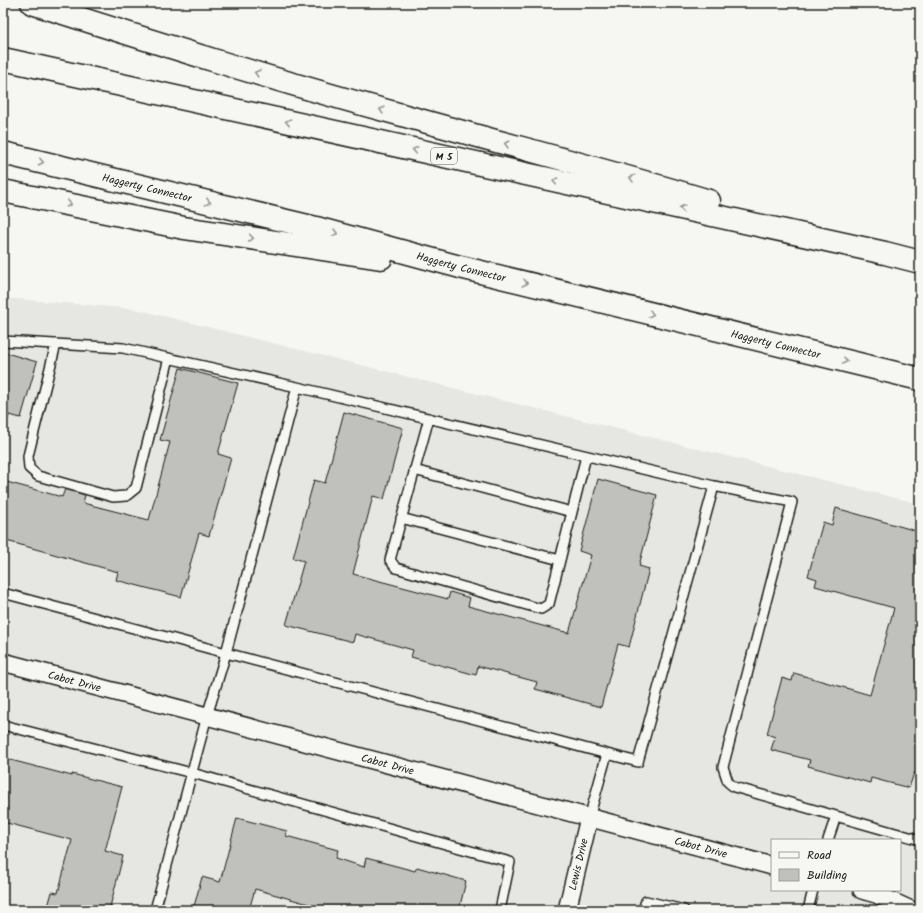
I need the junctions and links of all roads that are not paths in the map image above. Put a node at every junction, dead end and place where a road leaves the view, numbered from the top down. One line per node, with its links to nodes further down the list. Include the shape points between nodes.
1 (32, 3): 5 (highway, one-way to 1, via 645,182 400,115 168,47)
2 (3, 59): 5 (highway, M 5, one-way to 2)
3 (3, 153): 7 (highway, Haggerty Connector, one-way to 7, via 320,229)
4 (3, 191): 7 (highway, one-way to 7, via 184,228)
5 (885, 253): 6 (highway, M 5)
6 (920, 262)
7 (460, 267): 11 (highway, Haggerty Connector, one-way to 11)
8 (3, 341): 9 (lane)
9 (56, 344): 10 (lane, via 123,348); 10 (lane, via 28,456 29,468 38,476 113,497 126,496 136,488)
10 (169, 358): 12 (lane)
11 (920, 379)
12 (297, 387): 13 (lane); 21 (lane)
13 (429, 418): 14 (lane); 15 (lane)
14 (586, 456): 16 (lane); 17 (lane)
15 (414, 470): 17 (lane); 18 (lane)
16 (714, 486): 25 (lane, via 638,762); 27 (lane, via 792,502 723,767 728,782 734,787)
17 (572, 512): 19 (lane)
18 (401, 518): 19 (lane); 19 (lane, via 390,560 396,568 541,609 549,604)
19 (560, 560)
20 (3, 594): 21 (lane)
21 (226, 653): 23 (lane); 25 (lane)
22 (3, 662): 23 (street, Cabot Drive)
23 (207, 716): 26 (lane); 28 (street, Cabot Drive)
24 (3, 725): 26 (lane)
25 (607, 754): 28 (lane)
26 (192, 773): 34 (lane); 35 (lane, via 510,862)
27 (836, 816): 29 (lane); 30 (lane)
28 (589, 818): 31 (street, Cabot Drive); 36 (street, Lewis Drive)
29 (828, 839)
30 (920, 840)
31 (771, 866)
32 (813, 891): 39 (lane)
33 (866, 891): 40 (street)
34 (155, 910)
35 (500, 910)
36 (567, 910)
37 (643, 910): 38 (lane, via 646,900)
38 (684, 910)
39 (808, 910)
40 (911, 910)

